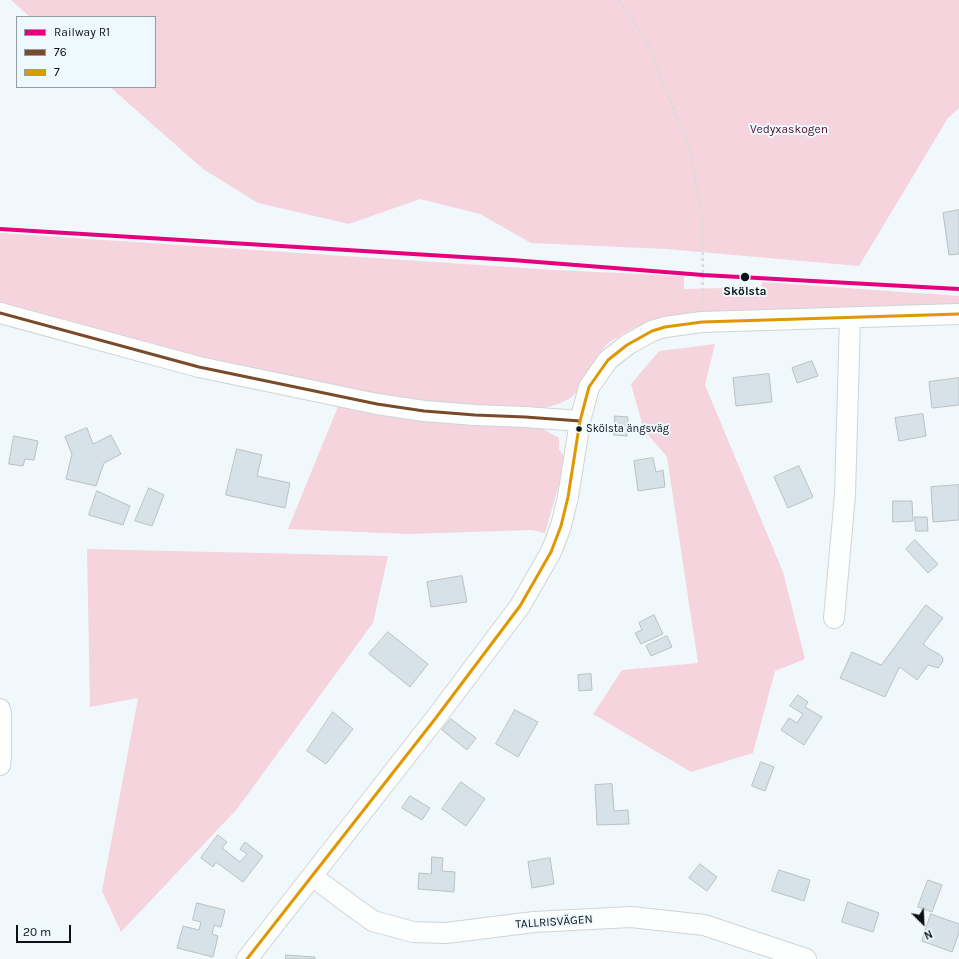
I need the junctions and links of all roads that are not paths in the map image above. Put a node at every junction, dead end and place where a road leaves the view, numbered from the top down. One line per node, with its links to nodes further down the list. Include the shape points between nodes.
1 (0, 313): 4 (street, via 198,367 377,404 424,411)
2 (959, 314): 3 (street)
3 (850, 318): 4 (street, via 702,322 652,331 627,345 608,360 589,387); 5 (street, via 845,495)
4 (580, 421): 8 (street, via 561,526 551,552 520,606)
5 (834, 618)
6 (0, 709): 7 (street)
7 (0, 765)
8 (312, 876): 9 (street); 10 (street, TALLRISVÄGEN, via 373,921 413,932 446,933 534,922 631,917 704,925)
9 (247, 959)
10 (806, 959)

